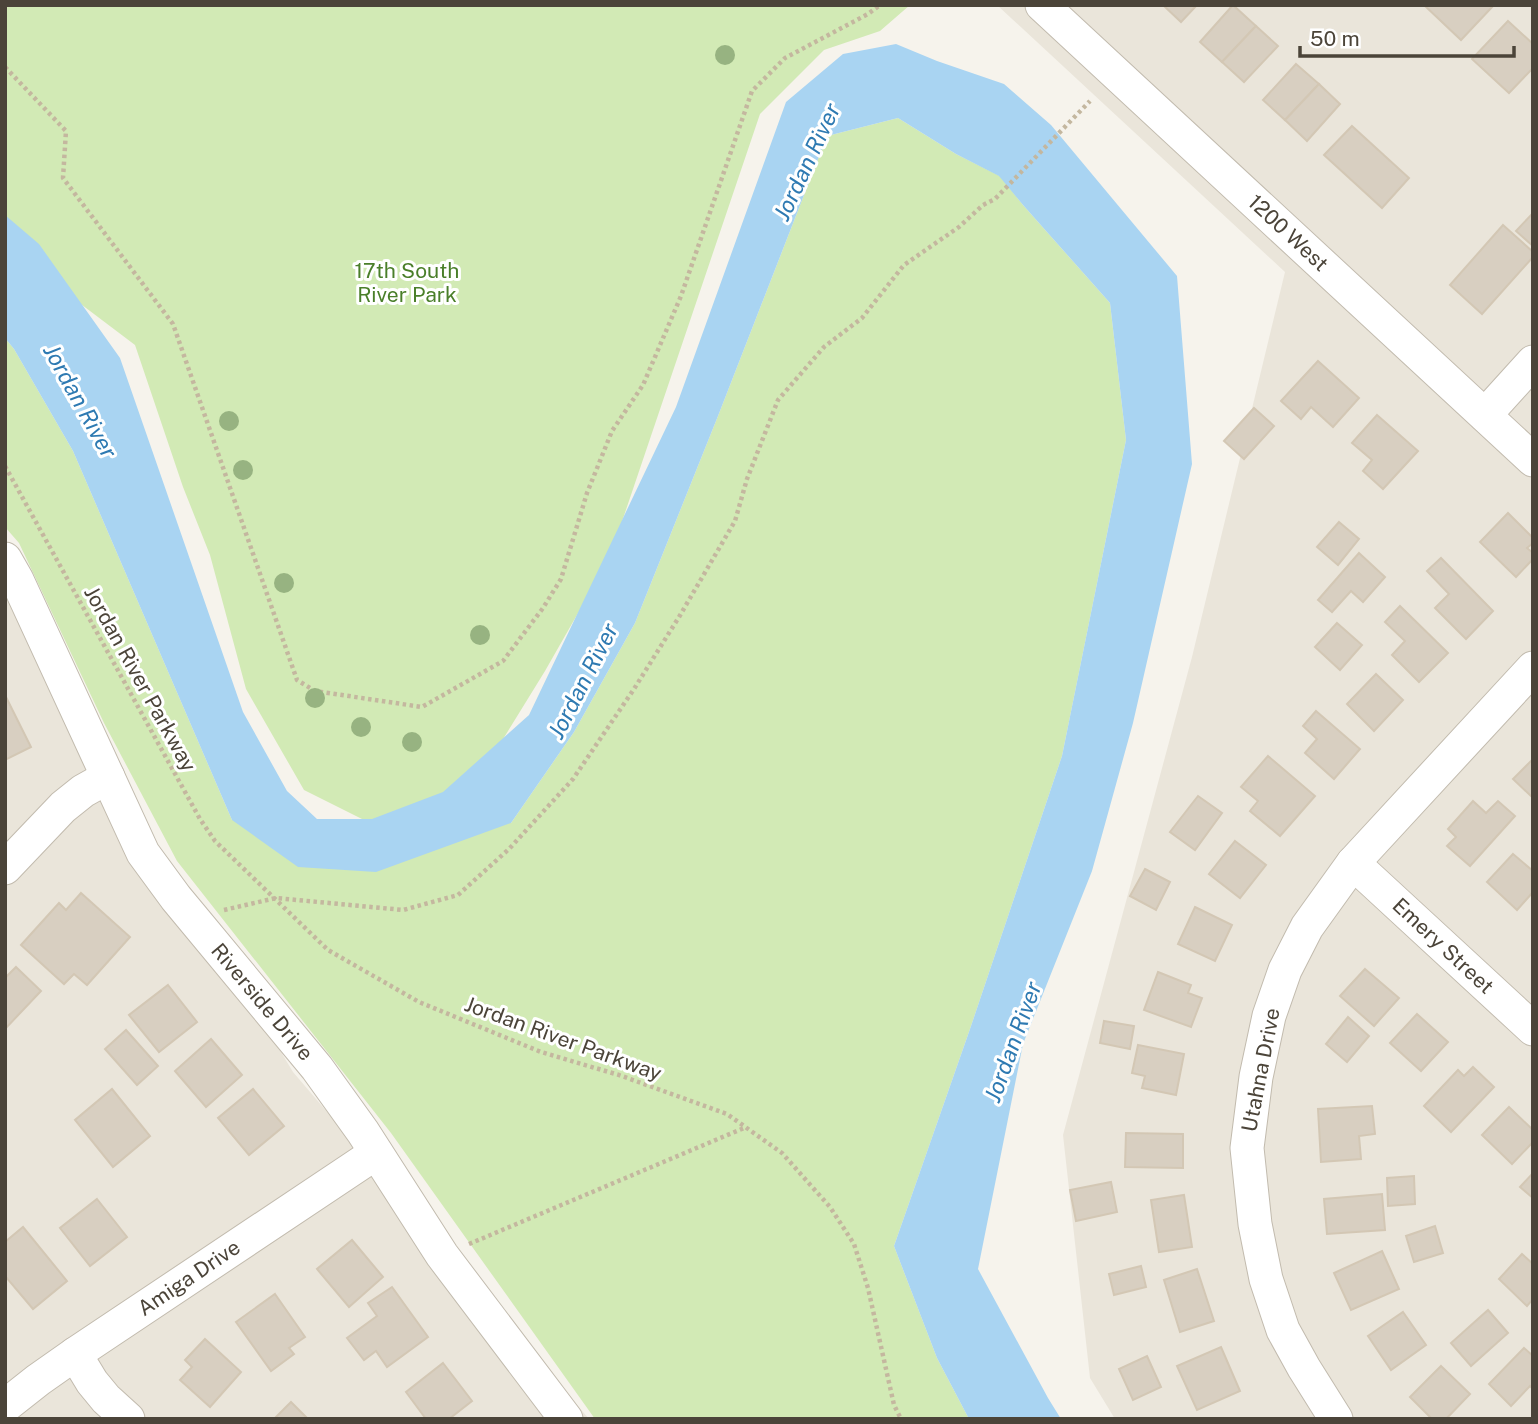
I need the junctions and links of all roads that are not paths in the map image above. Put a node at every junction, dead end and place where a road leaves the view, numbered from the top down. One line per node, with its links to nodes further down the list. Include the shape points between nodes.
1 (1042, 5): 3 (street, 1200 West)
2 (1533, 362): 3 (street)
3 (1485, 415): 4 (street, 1200 West)
4 (1533, 460)
5 (5, 559): 7 (street, Riverside Drive)
6 (1533, 668): 8 (street, Utahna Drive)
7 (108, 777): 9 (street, via 63,807); 11 (street, Riverside Drive, via 143,853 317,1068)
8 (1353, 863): 10 (street, Emery Street); 16 (street, Utahna Drive, via 1307,927 1285,970 1269,1016 1247,1148 1266,1279 1283,1330)
9 (5, 868)
10 (1533, 1030)
11 (376, 1153): 12 (street, Amiga Drive); 15 (street, Riverside Drive, via 442,1255)
12 (75, 1354): 13 (street, Amiga Drive); 14 (street, via 92,1382)
13 (5, 1406)
14 (128, 1419)
15 (566, 1419)
16 (1336, 1419)

